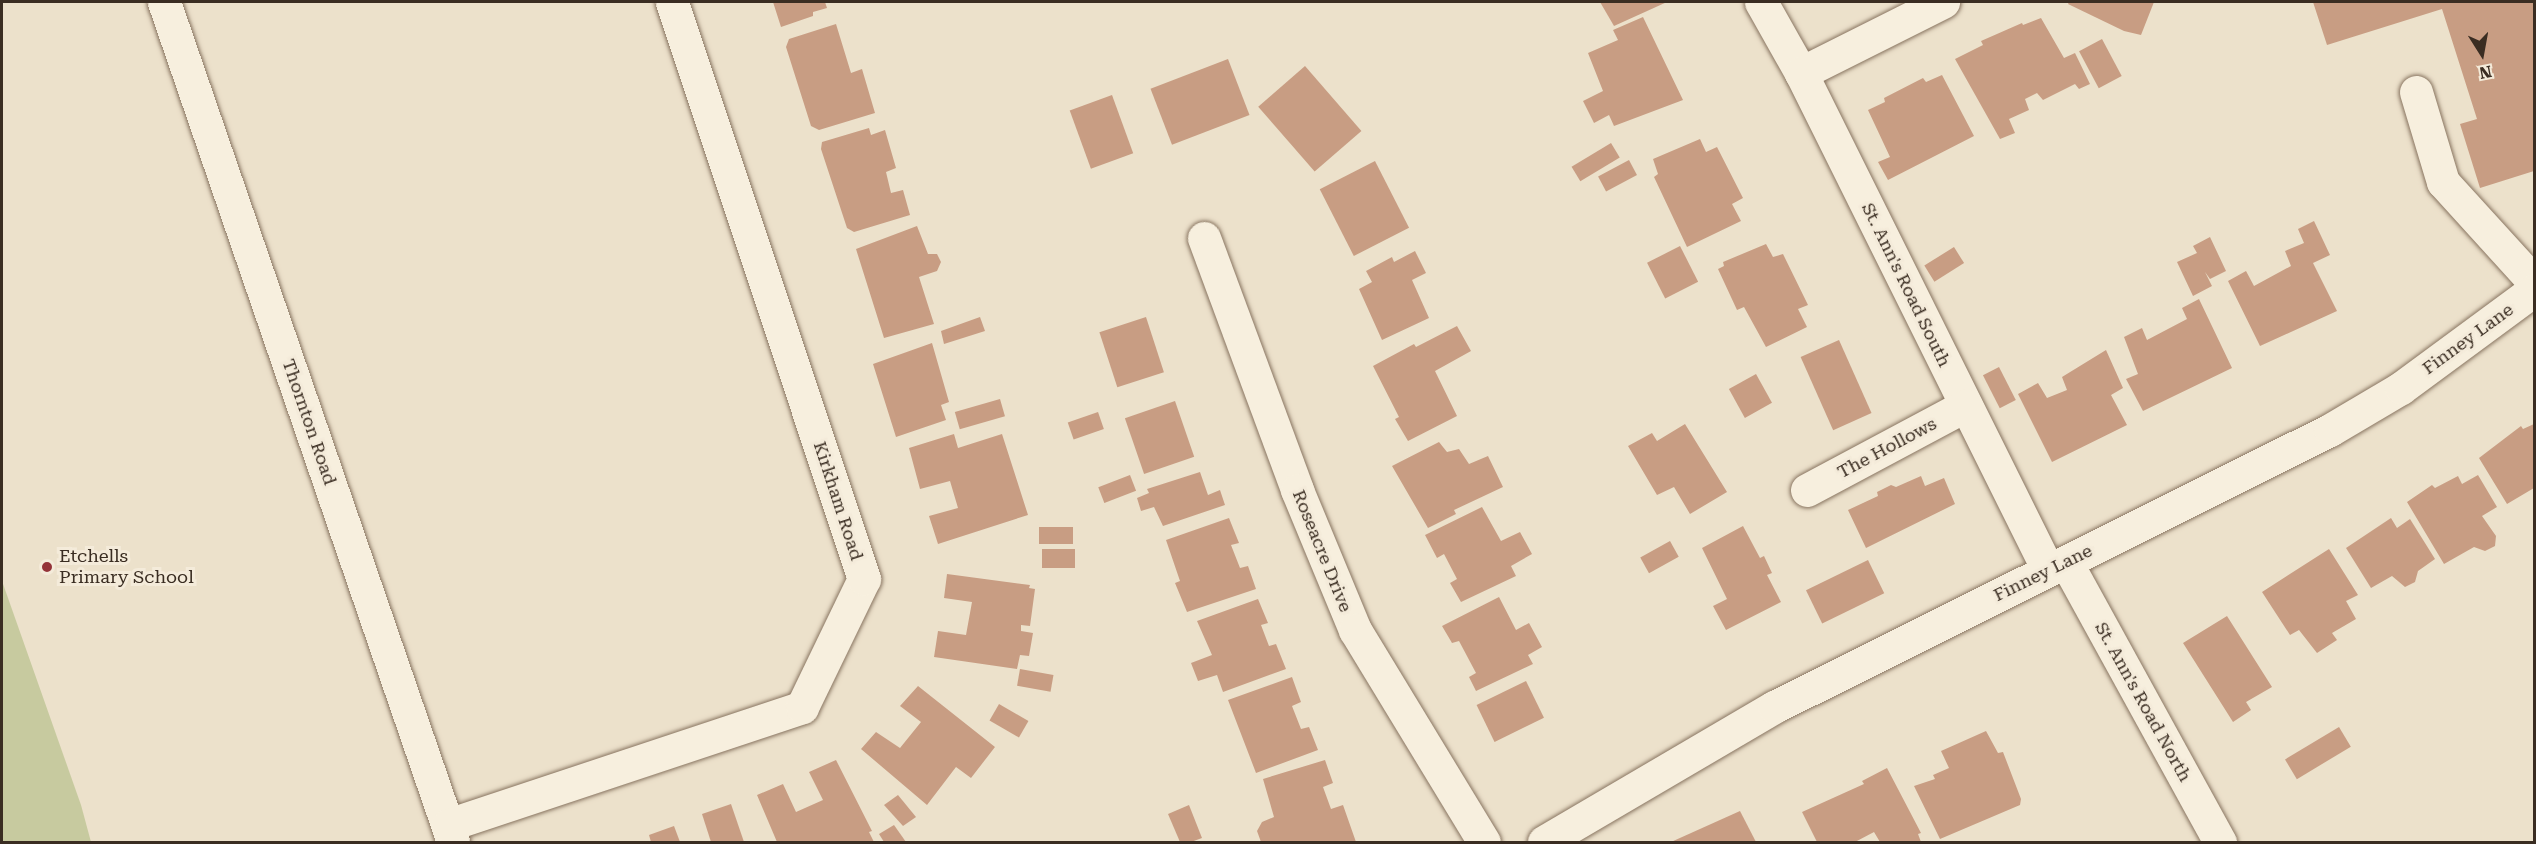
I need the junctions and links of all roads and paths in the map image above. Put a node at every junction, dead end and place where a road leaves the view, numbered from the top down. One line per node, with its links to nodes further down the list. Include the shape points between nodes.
1 (164, 2): 13 (street, Thornton Road)
2 (672, 2): 13 (street, Kirkham Road, via 864,579 802,707)
3 (1761, 2): 5 (street, St. Ann's Road South)
4 (1943, 2): 5 (street)
5 (1801, 73): 10 (street, St. Ann's Road South)
6 (2415, 92): 8 (street, via 2443,182)
7 (1204, 238): 14 (street, Roseacre Drive, via 1297,490 1355,630)
8 (2535, 282)
9 (2535, 290): 12 (street, Finney Lane, via 2401,388 2330,430)
10 (1966, 405): 11 (street, The Hollows); 12 (street, St. Ann's Road South)
11 (1807, 490)
12 (2057, 566): 15 (street, Finney Lane, via 1774,707); 16 (street, St. Ann's Road North)
13 (450, 834)
14 (1484, 843)
15 (1544, 843)
16 (2220, 843)

